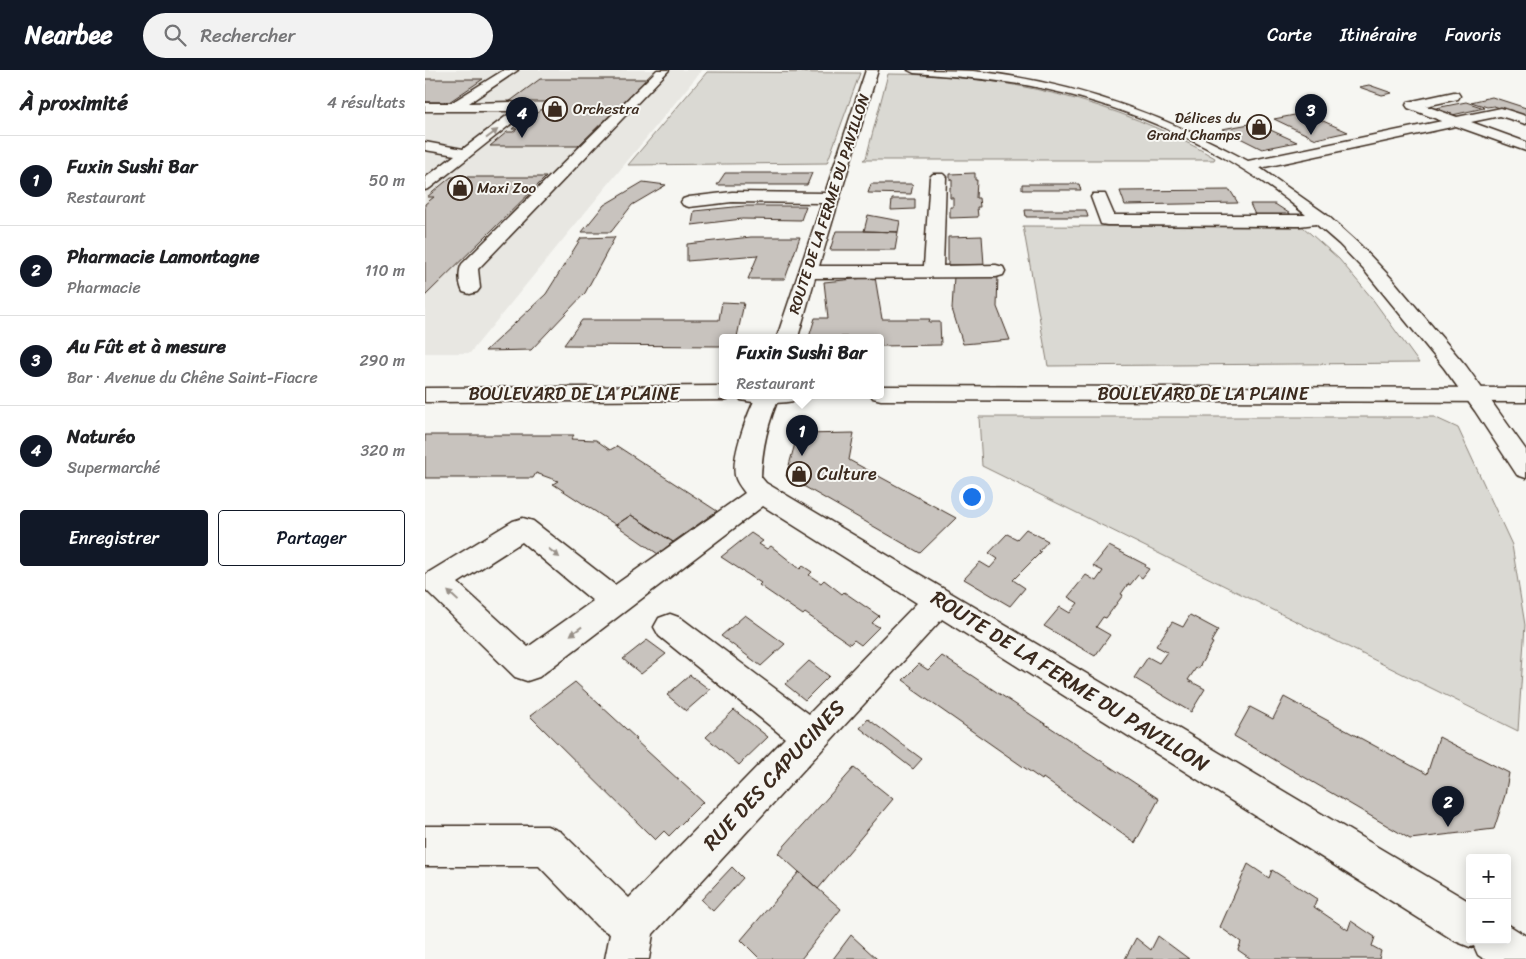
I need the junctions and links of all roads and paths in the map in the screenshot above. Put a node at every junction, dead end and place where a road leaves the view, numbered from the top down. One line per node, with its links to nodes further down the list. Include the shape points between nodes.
1 (512, 70): 7 (street, via 461,104)
2 (663, 70): 25 (street, via 469,268)
3 (872, 70): 19 (street, ROUTE DE LA FERME DU PAVILLON)
4 (915, 70): 15 (street, via 1000,78 1085,94 1176,128)
5 (1454, 96): 9 (street, via 1412,105)
6 (425, 107): 7 (street)
7 (451, 107): 14 (street, one-way to 7, via 519,109 503,106)
8 (1526, 120): 9 (street, via 1501,112)
9 (1450, 123): 11 (street); 15 (street)
10 (1526, 127): 11 (street)
11 (1493, 135): 13 (street)
12 (425, 146): 14 (street)
13 (1526, 147)
14 (466, 154): 17 (street)
15 (1246, 166): 21 (street)
16 (938, 177): 24 (street)
17 (425, 185)
18 (1099, 197): 21 (street, via 1107,220)
19 (832, 198): 20 (street, via 732,197); 23 (street, ROUTE DE LA FERME DU PAVILLON)
20 (689, 202)
21 (1321, 219): 29 (street, via 1371,266)
22 (997, 271): 24 (street)
23 (808, 272): 24 (street); 26 (street, ROUTE DE LA FERME DU PAVILLON)
24 (933, 272)
25 (470, 288)
26 (788, 334)
27 (719, 393): 30 (street, BOULEVARD DE LA PLAINE)
28 (884, 393): 29 (street, BOULEVARD DE LA PLAINE)
29 (1474, 393): 31 (street, BOULEVARD DE LA PLAINE); 33 (street)
30 (425, 395)
31 (1526, 395)
32 (767, 399): 34 (street, ROUTE DE LA FERME DU PAVILLON, via 755,422 748,478)
33 (1526, 469)
34 (763, 493): 35 (street, ROUTE DE LA FERME DU PAVILLON); 36 (street)
35 (939, 601): 38 (street, RUE DES CAPUCINES); 40 (street, ROUTE DE LA FERME DU PAVILLON)
36 (615, 602): 36 (street, one-way to 36, via 527,667 437,582 523,528)
37 (670, 627): 38 (street)
38 (811, 736): 41 (street, RUE DES CAPUCINES)
39 (425, 846): 41 (street, via 547,846 612,911)
40 (1466, 924)
41 (630, 941)
42 (1499, 944): 43 (street)
43 (1523, 959)

